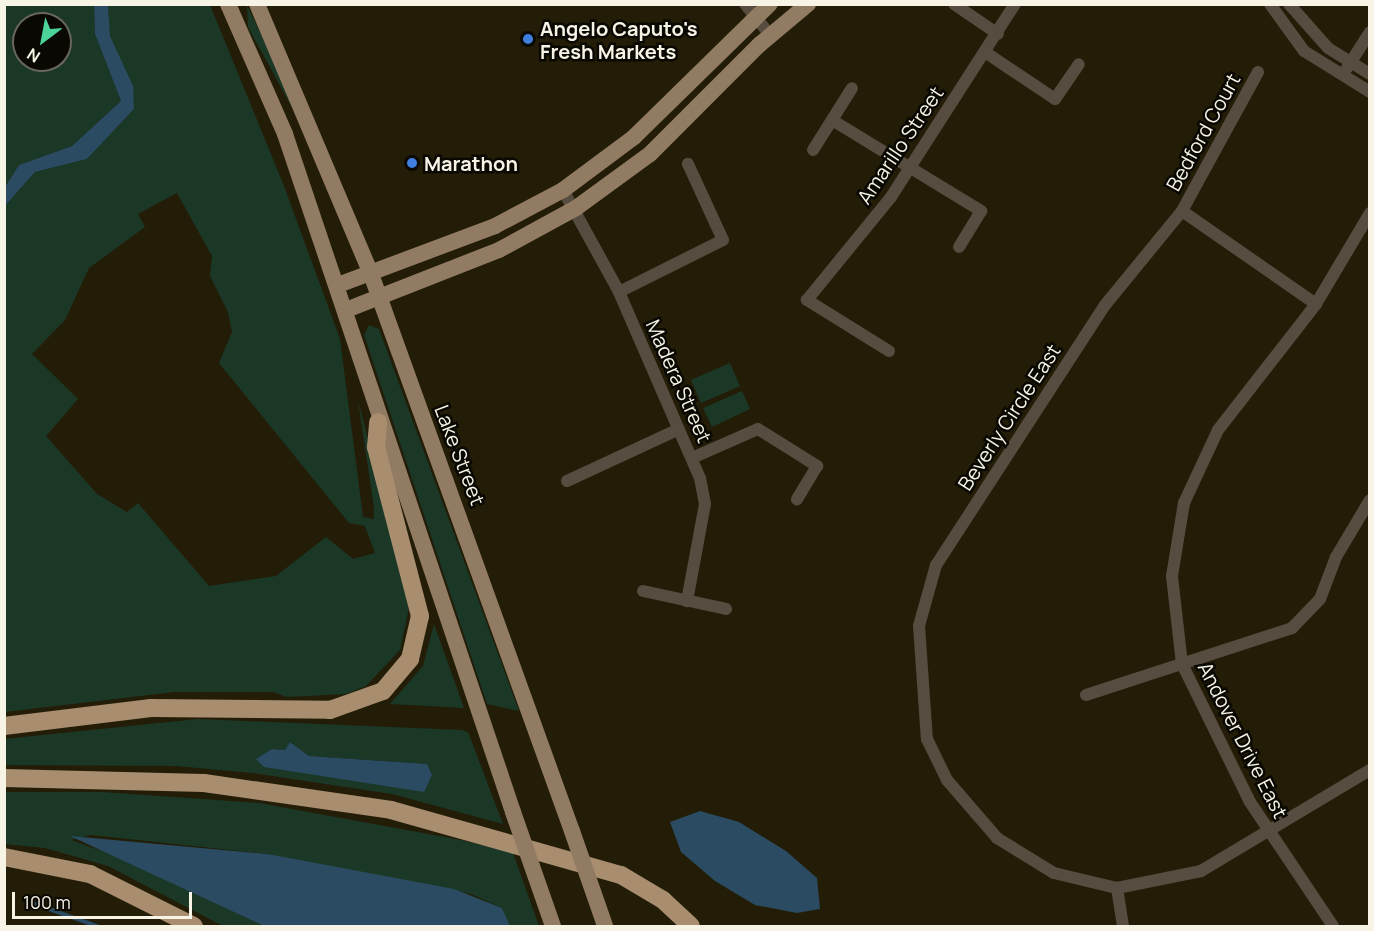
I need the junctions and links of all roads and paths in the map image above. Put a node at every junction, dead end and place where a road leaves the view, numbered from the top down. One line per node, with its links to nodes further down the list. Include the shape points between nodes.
1 (228, 4): 31 (main road, via 284,131)
2 (257, 4): 30 (main road, Lake Street)
3 (770, 4): 9 (main road)
4 (808, 4): 12 (main road)
5 (954, 4): 11 (street)
6 (1015, 4): 11 (street, Amarillo Street)
7 (1270, 4): 18 (street, via 1304,51)
8 (1289, 4): 14 (street, via 1308,30)
9 (749, 11): 12 (street); 25 (main road, via 658,116)
10 (1370, 32): 14 (street)
11 (998, 34): 13 (street, Amarillo Street)
12 (770, 35): 26 (main road, via 666,140)
13 (985, 52): 15 (street, via 1055,99); 24 (street, Amarillo Street)
14 (1350, 63): 17 (street); 18 (street)
15 (1079, 64)
16 (1257, 72): 27 (street, Bedford Court)
17 (1370, 74)
18 (1342, 76): 20 (street)
19 (852, 87): 21 (street)
20 (1370, 92)
21 (832, 120): 22 (street); 24 (street)
22 (813, 150)
23 (688, 164): 32 (street, via 723,240)
24 (911, 167): 29 (street, via 981,211); 36 (street, Amarillo Street, via 807,300)
25 (563, 190): 26 (street, Madera Street); 30 (main road, via 495,226)
26 (576, 208): 32 (street, Madera Street); 33 (main road, via 499,250)
27 (1182, 211): 34 (street); 53 (street, Beverly Circle East, via 1105,305 936,565 921,611 918,666 927,739 962,801 1024,858 1054,873)
28 (1370, 213): 34 (street, Andover Drive East)
29 (959, 247)
30 (370, 274): 31 (main road); 33 (main road, Lake Street)
31 (338, 285): 35 (main road)
32 (619, 292): 38 (street, Madera Street)
33 (379, 297): 35 (main road); 56 (main road, Lake Street, bridge)
34 (1316, 304): 46 (street, Andover Drive East, via 1227,416 1184,503 1172,576)
35 (346, 310): 37 (main road)
36 (889, 351)
37 (378, 422): 48 (highway, via 376,447 420,616 410,659 383,691 330,710 152,708); 55 (main road, bridge)
38 (679, 429): 39 (street, Madera Street); 40 (street)
39 (692, 458): 41 (street, via 758,429 817,466); 44 (street, Madera Street, via 705,504)
40 (567, 481)
41 (798, 499)
42 (1370, 500): 46 (street, via 1308,615 1274,635)
43 (643, 591): 44 (street)
44 (687, 601): 45 (street)
45 (726, 609)
46 (1182, 664): 47 (street); 51 (street, Andover Drive East)
47 (1086, 695)
48 (4, 726)
49 (1370, 770): 51 (street)
50 (4, 778): 57 (highway, via 204,783 391,810 621,875 663,900)
51 (1269, 832): 53 (street, via 1201,871); 59 (street, Andover Drive East)
52 (4, 857): 54 (highway, via 90,874)
53 (1117, 888): 58 (street)
54 (194, 927)
55 (553, 927)
56 (605, 927)
57 (691, 927)
58 (1123, 927)
59 (1333, 927)

